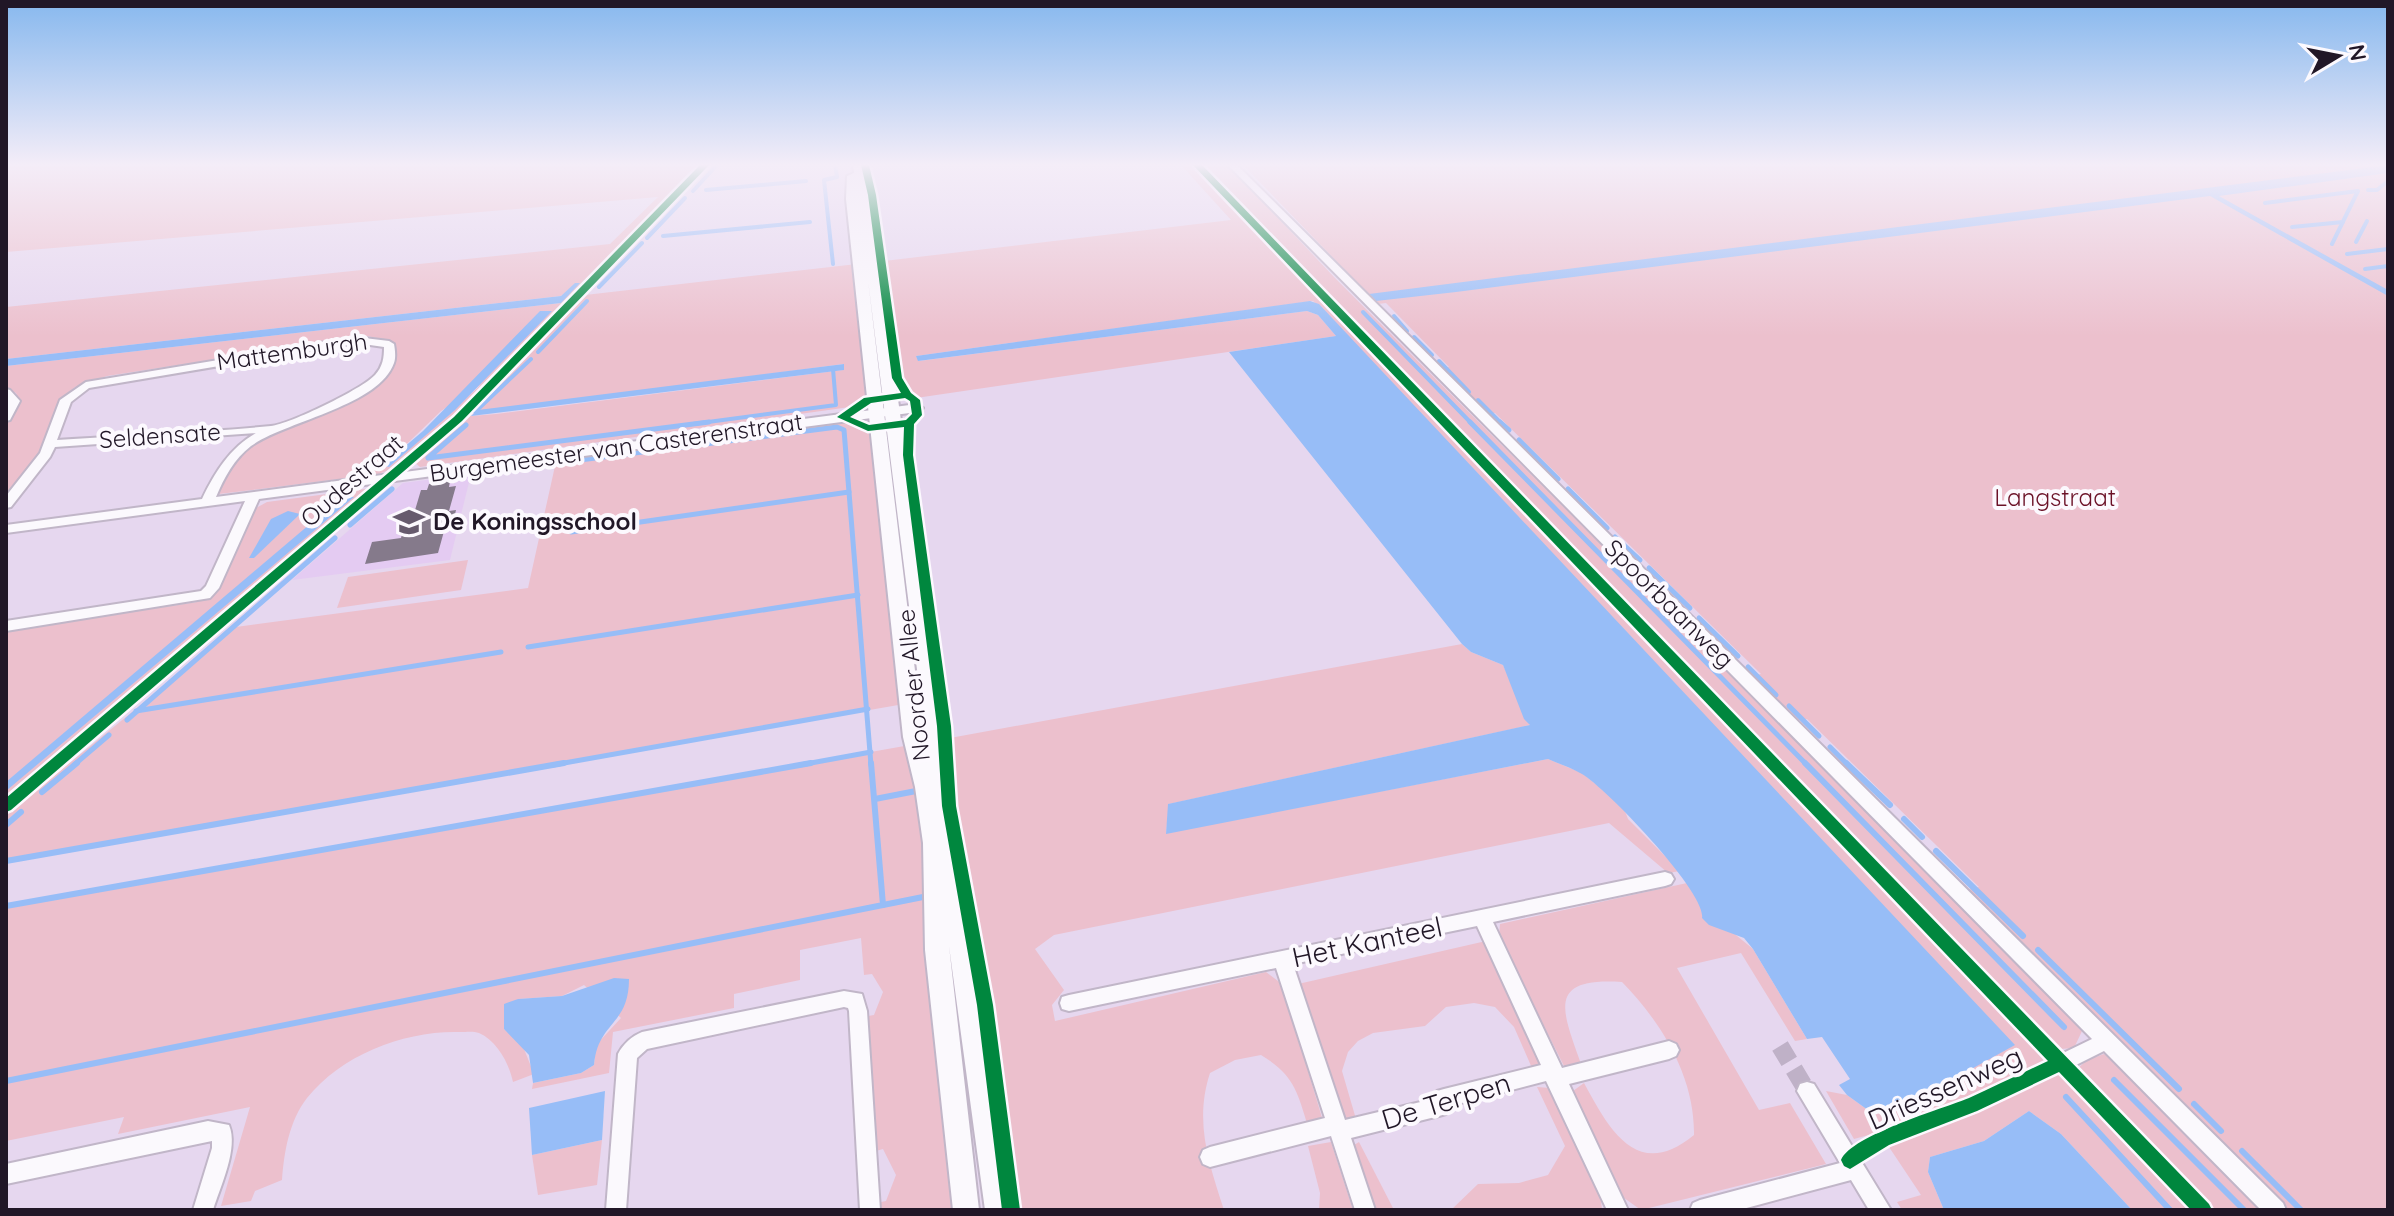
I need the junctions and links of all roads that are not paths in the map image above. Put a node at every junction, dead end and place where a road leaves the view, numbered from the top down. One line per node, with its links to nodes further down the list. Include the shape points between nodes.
1 (861, 222): 4 (street, Noorder Allee)
2 (863, 222): 4 (street, Noorder Allee)
3 (1289, 222): 20 (street, Spoorbaanweg)
4 (864, 242): 7 (street, Noorder Allee)
5 (6, 392): 8 (street, via 14,401)
6 (917, 408): 7 (street, Burgemeester van Casterenstraat)
7 (885, 412): 11 (street, Burgemeester van Casterenstraat); 32 (street, Noorder Allee, via 913,737 939,914 937,950); 33 (street, Noorder Allee, via 935,733 934,765)
8 (6, 417)
9 (270, 429): 10 (street, Seldensate); 10 (street, Mattemburgh, via 360,392 389,361 389,344 356,340 99,380 66,400); 12 (street, Mattemburgh, via 234,456)
10 (50, 444): 13 (street, Mattemburgh)
11 (254, 496): 12 (street, Burgemeester van Casterenstraat); 15 (street, via 205,595)
12 (207, 503): 14 (street, Burgemeester van Casterenstraat)
13 (6, 504)
14 (6, 529)
15 (6, 626)
16 (1665, 879): 17 (street, Het Kanteel)
17 (1482, 918): 18 (street, Het Kanteel); 23 (street)
18 (1282, 959): 19 (street, Het Kanteel); 25 (street)
19 (1069, 1003)
20 (2106, 1041): 22 (street); 38 (street, Spoorbaanweg)
21 (1669, 1050): 23 (street, De Terpen)
22 (2062, 1063)
23 (1554, 1075): 25 (street, De Terpen); 35 (street)
24 (1807, 1091): 27 (street)
25 (1338, 1128): 26 (street, De Terpen); 34 (street)
26 (1210, 1157)
27 (1855, 1169): 36 (street); 37 (street)
28 (6, 1174): 29 (street, via 222,1132)
29 (203, 1210)
30 (616, 1210): 31 (street, via 628,1054 634,1047 642,1041 844,999 855,1000)
31 (870, 1210)
32 (966, 1210)
33 (998, 1210)
34 (1365, 1210)
35 (1618, 1210)
36 (1700, 1210)
37 (1881, 1210)
38 (2276, 1210)

